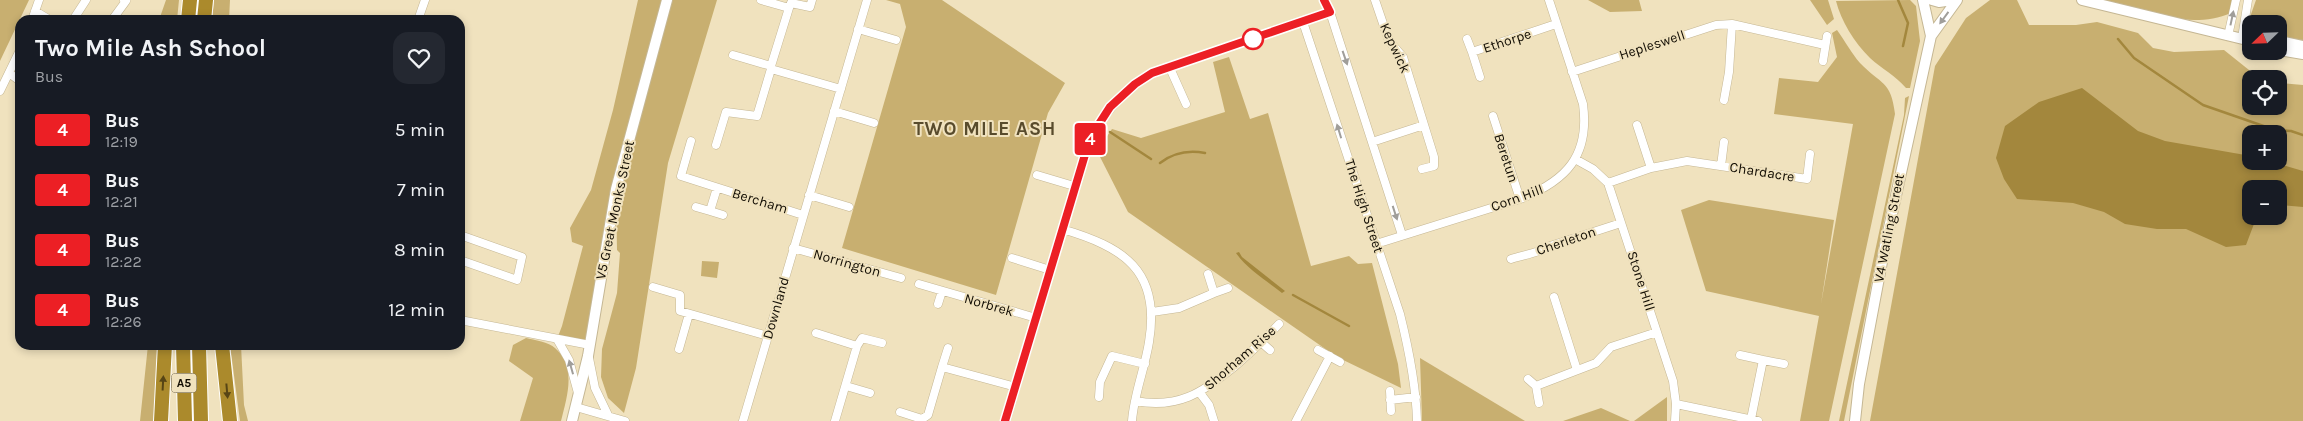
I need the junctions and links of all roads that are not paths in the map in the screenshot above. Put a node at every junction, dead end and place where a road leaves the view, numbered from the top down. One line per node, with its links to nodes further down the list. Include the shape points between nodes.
1 (39, 0): 22 (street)
2 (86, 0): 26 (street)
3 (124, 0): 27 (street)
4 (190, 0): 28 (highway)
5 (206, 0): 29 (highway)
6 (425, 0): 30 (street)
7 (667, 0): 114 (street, V5 Great Monks Street, via 616,189)
8 (761, 0): 21 (street)
9 (812, 0): 21 (street, via 810,7 791,3)
10 (867, 0): 35 (street, Downland)
11 (1324, 0): 23 (street, The High Street)
12 (1375, 0): 63 (street, Kepwick, via 1389,40 1403,57)
13 (1549, 0): 33 (street, Corn Hill)
14 (1923, 0): 36 (street, V4 Watling Street)
15 (1932, 0): 16 (street)
16 (1952, 0)
17 (1957, 0): 36 (street, V4 Watling Street, one-way to 36)
18 (2082, 0): 37 (street)
19 (2236, 0): 37 (street, one-way to 19)
20 (2248, 0): 31 (street)
21 (789, 8): 50 (street)
22 (35, 11): 24 (street); 25 (street)
23 (1330, 12): 32 (street); 65 (street, The High Street, one-way to 65)
24 (34, 15)
25 (42, 15)
26 (76, 15)
27 (116, 15)
28 (188, 15)
29 (204, 15)
30 (420, 15)
31 (2248, 15)
32 (1303, 22): 49 (street); 88 (street, The High Street, one-way to 32)
33 (1556, 24): 43 (street, Ethorpe); 51 (street, Corn Hill)
34 (1732, 24): 48 (street, Hepleswell, via 1826,40); 51 (street, Hepleswell, via 1698,30); 57 (street)
35 (858, 29): 40 (street); 55 (street, Downland)
36 (1931, 36): 163 (street, V4 Watling Street, via 1885,246)
37 (2228, 36): 39 (street)
38 (1467, 39): 43 (street, Ethorpe)
39 (2242, 39)
40 (896, 40)
41 (2288, 43): 42 (street)
42 (2303, 46)
43 (1472, 52): 53 (street)
44 (2288, 52): 45 (street)
45 (2303, 54)
46 (733, 55): 50 (street)
47 (15, 60): 52 (street)
48 (1823, 61)
49 (1169, 66): 58 (street); 75 (street, via 1135,84 1110,107 1090,138)
50 (771, 68): 55 (street); 67 (street, via 757,116 726,112)
51 (1572, 72): 69 (street, Corn Hill, via 1585,120 1583,141)
52 (9, 73): 54 (street); 56 (street)
53 (1480, 77)
54 (15, 78)
55 (841, 89): 59 (street, Downland)
56 (0, 91)
57 (1724, 100)
58 (1186, 104)
59 (834, 111): 61 (street); 77 (street, Downland)
60 (1493, 116): 78 (street, Beretun)
61 (874, 123)
62 (1637, 124): 71 (street)
63 (1424, 125): 65 (street); 72 (street, Kepwick, via 1434,166)
64 (691, 140): 76 (street, Bercham, via 681,176)
65 (1372, 142): 86 (street, The High Street, one-way to 86)
66 (1724, 142): 70 (street, Chardacre)
67 (716, 145)
68 (1810, 154): 70 (street, Chardacre, via 1810,180)
69 (1575, 159): 74 (street, Stone Hill, via 1594,169); 78 (street, Corn Hill, via 1563,176)
70 (1721, 166): 71 (street, Chardacre, via 1687,161)
71 (1651, 168): 74 (street, Chardacre)
72 (1422, 169)
73 (1037, 175): 75 (street)
74 (1608, 184): 84 (street, Stone Hill)
75 (1074, 186): 85 (street)
76 (717, 188): 81 (street, Bercham); 83 (street, Bercham)
77 (809, 195): 80 (street); 83 (street, Downland)
78 (1520, 199): 86 (street, Corn Hill)
79 (696, 207): 81 (street, Bercham)
80 (849, 207)
81 (710, 211): 82 (street, Bercham)
82 (723, 215)
83 (803, 215): 89 (street, Downland)
84 (1621, 223): 91 (street, Cherleton, via 1547,247 1538,253); 108 (street, Stone Hill)
85 (1062, 230): 93 (street); 103 (street, via 1093,238 1115,249 1130,262 1143,278)
86 (1402, 235): 88 (street, Corn Hill)
87 (465, 237): 92 (street, via 522,257 516,280)
88 (1376, 244): 140 (street, The High Street, via 1400,314)
89 (793, 248): 95 (street, Norrington); 110 (street, Downland)
90 (1012, 258): 93 (street)
91 (1511, 259)
92 (465, 262)
93 (1050, 270): 105 (street)
94 (1208, 274): 100 (street)
95 (901, 278)
96 (918, 284): 99 (street, Norbrek)
97 (653, 287): 104 (street, via 680,295 680,311)
98 (1228, 288): 100 (street)
99 (942, 291): 102 (street); 105 (street, Norbrek)
100 (1214, 293): 103 (street, via 1179,308)
101 (1554, 297): 132 (street)
102 (938, 304)
103 (1152, 312): 129 (street)
104 (690, 314): 110 (street); 117 (street)
105 (1036, 318): 136 (street)
106 (465, 321): 111 (street)
107 (1279, 324): 113 (street, Shorham Rise)
108 (1657, 332): 132 (street, via 1610,347 1596,363); 144 (street, Stone Hill, via 1673,382)
109 (816, 333): 115 (street)
110 (768, 336): 155 (street, Downland)
111 (556, 339): 114 (street); 142 (street, one-way to 111, via 569,360)
112 (882, 343): 115 (street, via 862,338)
113 (1262, 343): 122 (street); 138 (street, Shorham Rise)
114 (590, 345): 125 (street, V5 Great Monks Street)
115 (857, 346): 134 (street)
116 (948, 348): 131 (street)
117 (679, 349)
118 (165, 350): 149 (highway, one-way to 118)
119 (183, 350): 150 (highway, A5)
120 (199, 350): 151 (highway, A5)
121 (223, 350): 152 (highway, one-way to 152)
122 (1270, 350)
123 (1318, 350): 126 (street)
124 (1740, 355): 127 (street)
125 (588, 356): 142 (street, V5 Great Monks Street); 147 (street, via 595,388)
126 (1330, 356): 128 (street); 160 (street)
127 (1763, 360): 130 (street); 148 (street)
128 (1340, 362)
129 (1144, 364): 139 (street, via 1112,356 1100,382); 141 (street)
130 (1784, 364)
131 (942, 368): 136 (street); 146 (street, via 928,414 922,419)
132 (1577, 370): 135 (street)
133 (1528, 379): 135 (street)
134 (846, 386): 137 (street); 156 (street)
135 (1536, 386): 143 (street)
136 (1016, 387): 157 (street)
137 (870, 393)
138 (1200, 393): 141 (street, Shorham Rise, via 1169,402); 159 (street, Shorham Rise, via 1209,405)
139 (1099, 397)
140 (1416, 397): 145 (street, via 1390,396); 161 (street, The High Street)
141 (1135, 401): 158 (street)
142 (578, 402): 147 (street); 153 (street, V5 Great Monks Street)
143 (1539, 404)
144 (1676, 404): 148 (street); 162 (street, Stone Hill)
145 (1390, 411)
146 (900, 412)
147 (608, 415): 154 (street)
148 (1754, 420)
149 (161, 421)
150 (185, 421)
151 (201, 421)
152 (230, 421)
153 (572, 421)
154 (625, 421)
155 (743, 421)
156 (835, 421)
157 (1006, 421)
158 (1132, 421)
159 (1214, 421)
160 (1296, 421)
161 (1417, 421)
162 (1675, 421)
163 (1855, 421)

